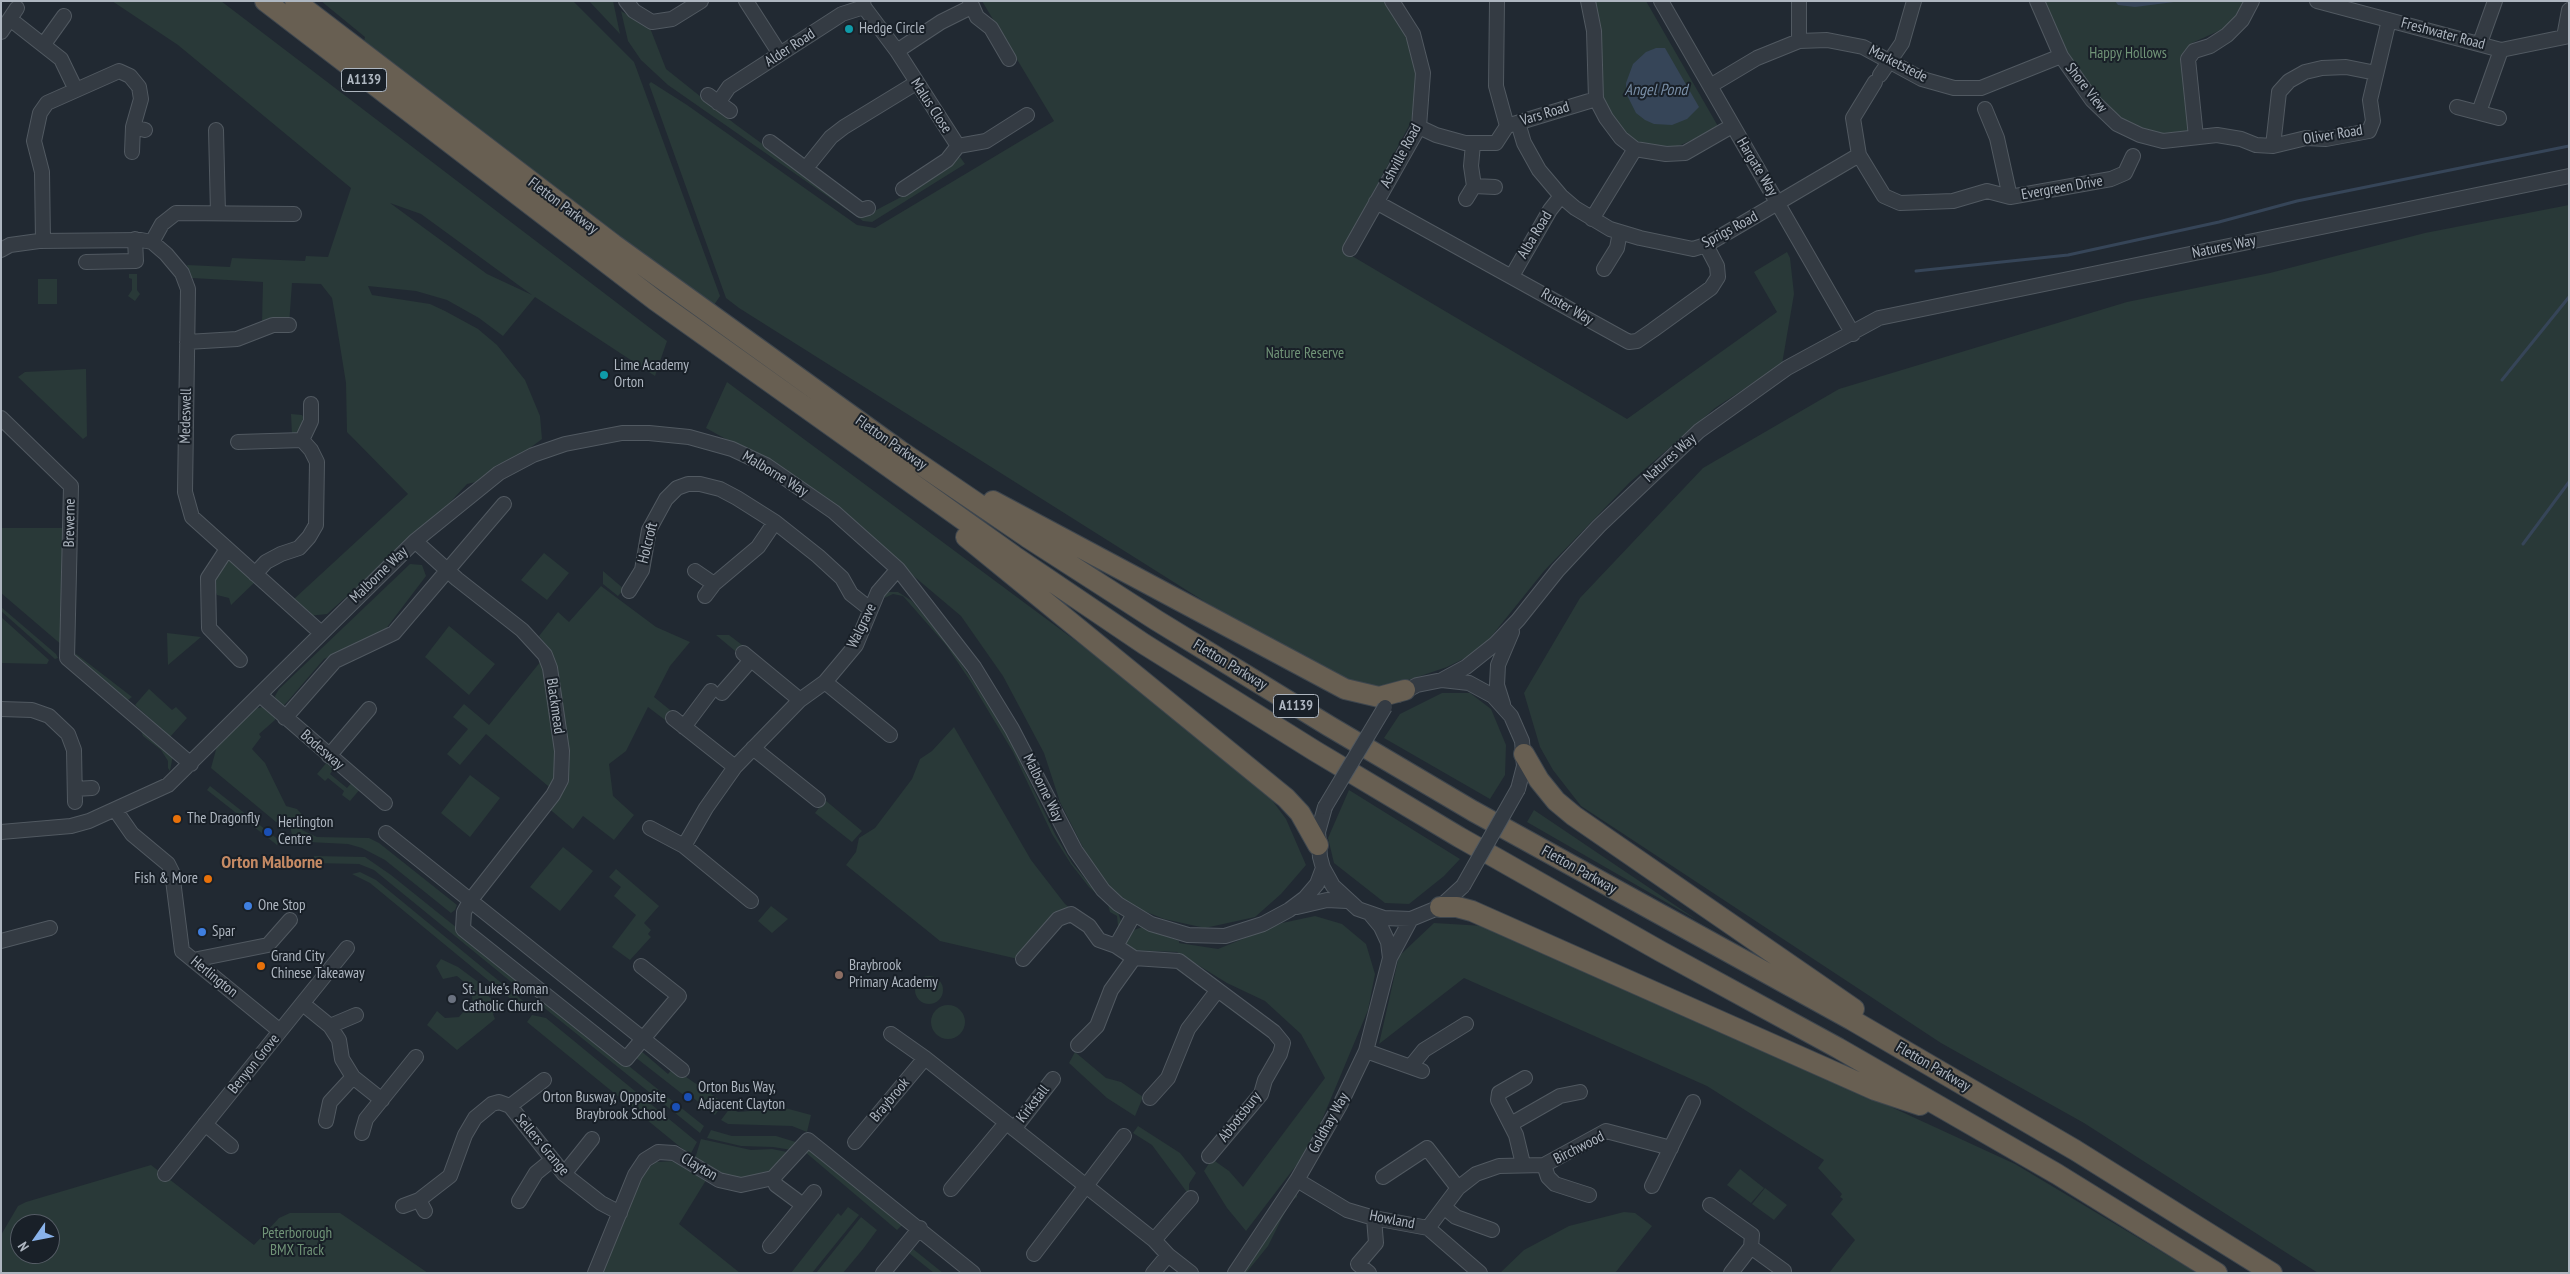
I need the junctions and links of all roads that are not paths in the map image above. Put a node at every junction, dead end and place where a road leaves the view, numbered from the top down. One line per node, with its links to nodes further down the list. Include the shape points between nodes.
1 (264, 1): 85 (highway, Fletton Parkway / A1139, via 601,260)
2 (295, 1): 88 (highway, Fletton Parkway / A1139, via 613,244)
3 (626, 1): 4 (street, via 634,11 652,22 672,19)
4 (701, 1)
5 (746, 1): 28 (street)
6 (1392, 1): 45 (street, Ashville Road, via 1412,34 1423,74)
7 (1497, 1): 43 (street, Sprigs Road, via 1496,86)
8 (1588, 1): 36 (street, via 1594,31)
9 (1661, 1): 34 (street, Hargate Way)
10 (1799, 1): 23 (street)
11 (1914, 1): 31 (street, Evergreen Drive, via 1902,43)
12 (2037, 1): 29 (street, Shore View)
13 (2252, 1): 47 (street, via 2242,20 2227,36 2194,51 2188,59)
14 (2317, 1): 20 (street, Freshwater Road)
15 (2495, 1): 24 (street)
16 (864, 4): 27 (street, Malus Close); 28 (street, Alder Road, via 842,14)
17 (971, 4): 27 (street, via 944,27); 30 (street, via 977,17 991,28)
18 (2569, 10): 22 (street)
19 (64, 16): 25 (street)
20 (2389, 20): 24 (street, Freshwater Road); 32 (street, Oliver Road)
21 (1, 32): 25 (street, via 14,14)
22 (2567, 36): 26 (street, Freshwater Road)
23 (1800, 41): 31 (street, Marketstede, via 1827,40 1863,46); 34 (street, Marketstede, via 1758,58)
24 (2480, 43): 26 (street, Freshwater Road)
25 (44, 44): 35 (street, via 61,59)
26 (2501, 50): 40 (street)
27 (897, 51): 33 (street, Malus Close)
28 (780, 54): 38 (street, Alder Road, via 729,87)
29 (2061, 56): 37 (street, Marketstede); 51 (street, Shore View, via 2092,100)
30 (1009, 59)
31 (1889, 62): 37 (street, Marketstede, via 1922,79); 55 (street, Evergreen Drive, via 1853,118)
32 (2376, 73): 52 (street, Oliver Road, via 2370,100 2373,121 2368,130); 52 (street, via 2346,67 2322,68 2305,72 2289,81 2279,92)
33 (916, 83): 50 (street, Malus Close); 56 (street, via 844,127)
34 (1710, 86): 44 (street, Hargate Way)
35 (76, 90): 54 (street, via 119,71 130,76 139,87 141,99 139,129); 72 (street, via 47,103 40,114 34,141 42,172)
36 (1596, 99): 43 (street, Vars Road); 53 (street, via 1621,138)
37 (1984, 99): 62 (street, Evergreen Drive, via 1997,138)
38 (719, 103)
39 (2457, 107): 40 (street)
40 (2479, 112): 42 (street)
41 (1027, 115): 50 (street, Malus Close, via 986,141)
42 (2499, 118)
43 (1512, 125): 49 (street, Vars Road, via 1496,143); 61 (street, Sprigs Road, via 1538,170)
44 (1732, 126): 53 (street, via 1685,152 1666,154); 65 (street, Hargate Way)
45 (1419, 127): 49 (street, Vars Road, via 1436,135); 64 (street, Ashville Road)
46 (216, 130): 67 (street)
47 (2196, 137): 51 (street, Shore View); 52 (street, Shore View, via 2217,135)
48 (770, 142): 56 (street)
49 (1473, 144): 58 (street, via 1471,166)
50 (958, 146): 60 (street, via 946,160)
51 (2136, 146): 62 (street, Evergreen Drive, via 2125,173 2111,180)
52 (2273, 146)
53 (1635, 149): 69 (street)
54 (132, 152)
55 (1859, 154): 62 (street, Evergreen Drive, via 1884,196 1900,204 1953,201 1987,191); 65 (street)
56 (806, 168): 66 (street, via 861,210)
57 (2569, 176): 81 (street, Natures Way, via 1879,318)
58 (1474, 186): 59 (street); 63 (street)
59 (1496, 187)
60 (903, 189)
61 (1561, 196): 69 (street, Sprigs Road); 79 (street, Alba Road)
62 (2010, 197)
63 (1466, 199)
64 (1376, 202): 76 (street, Ashville Road); 79 (street, Ruster Way)
65 (1778, 202): 74 (street, Sprigs Road); 81 (street, Hargate Way)
66 (868, 208)
67 (218, 213): 68 (street); 73 (street, via 176,213 162,224)
68 (294, 214)
69 (1592, 219): 70 (street, Sprigs Road)
70 (1620, 232): 74 (street, Sprigs Road, via 1693,248); 78 (street, via 1617,248)
71 (135, 239): 72 (street); 73 (street); 77 (street, via 136,261)
72 (43, 241): 75 (street)
73 (152, 242): 82 (street, Medeswell, via 166,254 186,281)
74 (1706, 245): 79 (street, Ruster Way, via 1717,266 1718,277 1711,288 1637,341 1629,342)
75 (6, 247)
76 (1350, 249)
77 (86, 262)
78 (1604, 269)
79 (1512, 276)
80 (289, 324): 82 (street, via 273,325 237,340)
81 (1853, 334): 101 (street, Natures Way, via 1787,368 1699,431 1599,526)
82 (187, 342): 92 (street, Medeswell, via 185,492 192,517)
83 (310, 404): 86 (street, via 312,421)
84 (1, 418): 117 (street, Brewerne, via 71,486 67,658)
85 (826, 423): 126 (highway, via 1286,798 1300,813); 170 (highway, Fletton Parkway / A1139, via 1144,644 1314,751 1660,951)
86 (302, 440): 87 (street); 96 (street, via 317,462 316,525 298,548 266,562)
87 (238, 442)
88 (899, 450): 106 (highway, via 1345,689 1379,697); 164 (highway, Fletton Parkway / A1139, via 1148,615 1329,726 1473,811 1852,1020)
89 (504, 504): 94 (street)
90 (775, 522): 97 (street, via 747,558); 98 (street, Holcroft, via 720,490 700,484 676,488 649,530 642,570); 100 (street, Holcroft, via 842,578 851,594)
91 (415, 541): 93 (street, Malborne Way, via 499,473 533,455 565,444 622,433 649,433 689,437 732,449 766,465 834,512); 94 (street, Blackmead); 102 (street, Malborne Way)
92 (227, 549): 96 (street, Medeswell); 103 (street, via 208,578 209,628)
93 (898, 569): 100 (street, Walgrave, via 878,592); 134 (street, Malborne Way, via 952,637 992,696 1030,760 1058,822 1089,872 1118,904)
94 (447, 570): 112 (street, via 394,633 335,662); 129 (street, Blackmead, via 522,630 545,654 550,668 562,751 561,780 553,795)
95 (695, 571): 97 (street)
96 (255, 574): 102 (street, Medeswell)
97 (714, 584): 99 (street)
98 (629, 591)
99 (705, 596)
100 (870, 610): 105 (street, Walgrave, via 856,645)
101 (1518, 620): 104 (street, Natures Way, via 1482,656); 109 (street, Natures Way, via 1498,665 1497,685)
102 (320, 632): 107 (street, Malborne Way)
103 (240, 660)
104 (1442, 680): 106 (street); 109 (street, via 1469,683)
105 (825, 682): 108 (street, Walgrave); 113 (street)
106 (1405, 690): 126 (street, bridge, via 1385,707 1325,807 1320,819)
107 (260, 695): 112 (street, Bodesway); 117 (street, Malborne Way)
108 (800, 700): 114 (street, Walgrave); 118 (street, via 747,657 716,692 679,722)
109 (1503, 705): 115 (street, via 1518,728)
110 (1, 709): 119 (street, via 32,710 49,716 68,734 74,750 75,795)
111 (369, 709): 116 (street)
112 (286, 718): 116 (street, Bodesway)
113 (890, 734)
114 (753, 748): 118 (street, Walgrave); 120 (street)
115 (1524, 754): 132 (street, bridge, via 1518,789 1463,886); 164 (highway, via 1556,802 1574,816)
116 (329, 756): 121 (street, Bodesway)
117 (191, 764): 122 (street, Malborne Way, via 168,785)
118 (735, 767): 127 (street, Walgrave)
119 (92, 788)
120 (818, 800)
121 (385, 804)
122 (116, 811): 124 (street, Malborne Way, via 71,826); 145 (street, Herlington, via 132,834 168,864 172,872 182,951)
123 (650, 828): 127 (street)
124 (1, 832)
125 (386, 832): 129 (street)
126 (1318, 845): 128 (street)
127 (684, 846): 130 (street)
128 (1323, 868): 131 (street); 133 (street, Malborne Way, via 1317,884)
129 (470, 901): 154 (street); 154 (street, Blackmead, via 464,912 463,929 626,1059)
130 (751, 901)
131 (1347, 901): 133 (street, Malborne Way, via 1327,900); 135 (street)
132 (1440, 907): 136 (street); 170 (highway, via 1472,911 1875,1090)
133 (1289, 910): 134 (street, Malborne Way, via 1243,932 1208,937 1168,930)
134 (1134, 914): 140 (street)
135 (1371, 915): 136 (street, via 1390,919); 144 (street, Goldhay Way, via 1388,942)
136 (1411, 918): 144 (street, Goldhay Way)
137 (290, 920): 145 (street, via 268,945)
138 (50, 928): 139 (street)
139 (1, 941)
140 (1116, 946): 142 (street, Abbotsbury, via 1098,940 1089,926 1071,914 1058,919); 143 (street, Abbotsbury)
141 (348, 948): 148 (street, Benyon Grove)
142 (1023, 958)
143 (1134, 958): 147 (street, Abbotsbury, via 1179,961); 155 (street, via 1111,990 1096,1026)
144 (1390, 958): 156 (street, Goldhay Way)
145 (193, 960): 152 (street, Herlington)
146 (641, 966): 154 (street, Blackmead, via 680,996)
147 (1217, 991): 166 (street, via 1188,1029 1168,1078); 181 (street, Abbotsbury, via 1274,1032 1282,1043 1261,1094)
148 (303, 1004): 151 (street); 152 (street, Benyon Grove)
149 (356, 1015): 151 (street)
150 (1466, 1024): 156 (street, via 1424,1050 1417,1069)
151 (330, 1026): 160 (street, via 339,1040 342,1059)
152 (280, 1031): 172 (street, Benyon Grove)
153 (892, 1034): 158 (street)
154 (642, 1038): 159 (street)
155 (1078, 1045)
156 (1366, 1050): 189 (street, Goldhay Way, via 1340,1105)
157 (416, 1057): 167 (street)
158 (926, 1058): 174 (street); 178 (street, Braybrook)
159 (682, 1070)
160 (353, 1077): 167 (street); 171 (street, via 330,1102)
161 (1524, 1078): 173 (street, via 1499,1093 1498,1100)
162 (1053, 1079): 174 (street, Kirkstall)
163 (544, 1080): 169 (street)
164 (1972, 1090): 223 (highway, Fletton Parkway / A1139)
165 (1580, 1092): 173 (street, via 1560,1096)
166 (1150, 1098)
167 (382, 1100): 175 (street, via 366,1119)
168 (1693, 1102): 180 (street)
169 (510, 1106): 182 (street, Sellers Grange); 200 (street, Sellers Grange, via 499,1102 492,1104 475,1118 450,1176 422,1206)
170 (1957, 1117): 222 (highway, Fletton Parkway / A1139, via 2058,1174)
171 (326, 1121)
172 (205, 1124): 179 (street); 185 (street, Benyon Grove)
173 (1511, 1124): 183 (street)
174 (1010, 1126): 191 (street); 193 (street)
175 (362, 1133)
176 (1124, 1136): 191 (street)
177 (592, 1138): 186 (street)
178 (855, 1142)
179 (231, 1146)
180 (1671, 1148): 184 (street, Birchwood, via 1606,1131); 190 (street)
181 (1209, 1156)
182 (552, 1160): 186 (street, Sellers Grange); 197 (street, via 536,1173)
183 (1523, 1164): 184 (street, Birchwood); 192 (street, Birchwood, via 1499,1166 1476,1174)
184 (1544, 1164): 195 (street, Birchwood, via 1555,1184)
185 (165, 1174)
186 (564, 1174): 202 (street, Sellers Grange)
187 (1383, 1177): 192 (street, via 1427,1148)
188 (773, 1178): 199 (street, via 776,1185); 202 (street, Clayton, via 741,1185 719,1180 674,1153 658,1152 645,1160 635,1175); 204 (street, via 808,1140)
189 (1297, 1180): 203 (street, Howland, via 1348,1210); 218 (street, Goldhay Way)
190 (1652, 1186)
191 (1086, 1187): 207 (street); 210 (street)
192 (1458, 1188): 201 (street, Birchwood)
193 (951, 1189)
194 (814, 1192): 199 (street)
195 (1589, 1195)
196 (1191, 1198): 207 (street)
197 (519, 1201)
198 (1710, 1204): 209 (street, via 1752,1235)
199 (803, 1205): 208 (street)
200 (403, 1206)
201 (1444, 1207): 205 (street, Birchwood); 206 (street, via 1456,1217)
202 (620, 1213): 213 (street, Clayton)
203 (1374, 1218): 205 (street, Howland); 219 (street, via 1376,1243 1358,1264)
204 (920, 1228): 214 (street); 215 (street)
205 (1428, 1228): 220 (street, Howland)
206 (1492, 1230)
207 (1154, 1240): 211 (street)
208 (770, 1246)
209 (1751, 1247): 212 (street); 221 (street)
210 (1034, 1254)
211 (1168, 1255): 216 (street); 217 (street)
212 (1784, 1271)
213 (596, 1273)
214 (884, 1273)
215 (973, 1273)
216 (1153, 1273)
217 (1191, 1273)
218 (1235, 1273)
219 (1369, 1273)
220 (1480, 1273)
221 (1731, 1273)
222 (2217, 1273)
223 (2272, 1273)

